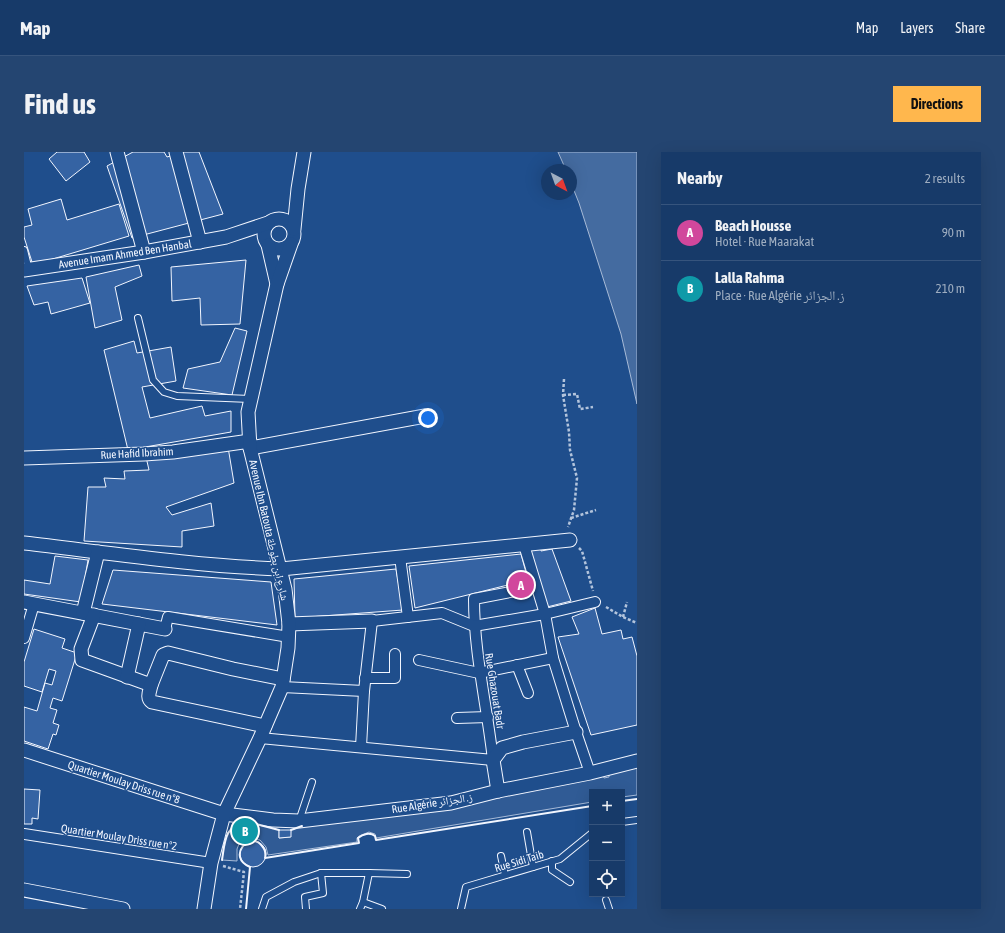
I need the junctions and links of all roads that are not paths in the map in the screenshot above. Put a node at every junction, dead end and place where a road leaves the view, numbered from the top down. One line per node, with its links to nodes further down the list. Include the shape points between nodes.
1 (117, 152): 13 (street)
2 (176, 152): 9 (street)
3 (304, 152): 4 (street)
4 (298, 189): 5 (street); 7 (street)
5 (282, 218): 6 (street); 7 (street, via 290,222)
6 (268, 223): 8 (street, Avenue Imam Ahmed Ben Hanbal); 10 (street, via 264,231)
7 (294, 229): 11 (street)
8 (226, 237): 9 (street, Avenue Imam Ahmed Ben Hanbal); 10 (street, Avenue Imam Ahmed Ben Hanbal)
9 (200, 242): 13 (street, Avenue Imam Ahmed Ben Hanbal)
10 (266, 242): 11 (street, via 276,249 284,249); 15 (street, Avenue Ibn Batouta شارع ابن بطوطة)
11 (291, 244): 15 (street, Avenue Ibn Batouta شارع ابن بطوطة)
12 (24, 250): 14 (lane)
13 (144, 252): 14 (street, Avenue Imam Ahmed Ben Hanbal)
14 (26, 270)
15 (276, 284): 17 (street, Avenue Ibn Batouta شارع ابن بطوطة)
16 (138, 318): 17 (lane, via 153,380 164,392 177,396)
17 (250, 399): 19 (street, Avenue Ibn Batouta شارع ابن بطوطة)
18 (425, 416): 19 (street, Rue Hafid Ibrahim)
19 (250, 445): 20 (street, Rue Hafid Ibrahim, via 144,454); 26 (street, Avenue Ibn Batouta شارع ابن بطوطة)
20 (24, 458)
21 (570, 540): 23 (street)
22 (24, 543): 24 (street)
23 (524, 544): 25 (street); 27 (street)
24 (98, 552): 26 (street, via 245,568); 30 (street)
25 (400, 557): 26 (street); 32 (street)
26 (280, 569): 35 (street, Avenue Ibn Batouta شارع ابن بطوطة, via 286,589)
27 (536, 587): 31 (street); 36 (street, Rue Ghazouat Badr, via 474,599)
28 (596, 602): 31 (street)
29 (29, 603): 30 (street); 39 (street)
30 (89, 614): 34 (street); 45 (street, via 81,649 82,660)
31 (544, 614): 36 (street); 41 (street)
32 (408, 617): 33 (street); 36 (street, via 442,613)
33 (372, 621): 35 (street); 46 (street)
34 (139, 624): 37 (street); 45 (street)
35 (289, 624): 38 (street, Avenue Ibn Batouta شارع ابن بطوطة)
36 (474, 626): 44 (street, Rue Ghazouat Badr)
37 (165, 629): 38 (street, via 168,617)
38 (289, 637): 47 (street, Avenue Ibn Batouta شارع ابن بطوطة)
39 (24, 638)
40 (395, 654): 46 (street, via 395,678)
41 (553, 658): 43 (street); 54 (street)
42 (419, 660): 44 (street)
43 (517, 665): 44 (street); 50 (street)
44 (480, 673): 51 (street, Rue Ghazouat Badr)
45 (127, 677): 48 (street)
46 (365, 678): 49 (street)
47 (282, 683): 48 (street, via 168,653 160,659); 49 (street); 53 (street, Avenue Ibn Batouta شارع ابن بطوطة)
48 (151, 685): 53 (street, via 148,699 152,702)
49 (364, 691): 56 (street)
50 (528, 693)
51 (488, 717): 52 (street); 58 (street, Rue Ghazouat Badr)
52 (457, 718)
53 (265, 726): 55 (street, Avenue Ibn Batouta شارع ابن بطوطة)
54 (576, 732): 58 (street, via 502,748); 60 (street)
55 (260, 738): 56 (street); 63 (street, Avenue Ibn Batouta شارع ابن بطوطة)
56 (361, 747): 58 (street)
57 (24, 750): 63 (street, Quartier Moulay Driss rue n°8)
58 (493, 760): 62 (street)
59 (637, 761): 60 (street, Rue Algérie ز. الجزائر)
60 (590, 773): 62 (street, Rue Algérie ز. الجزائر)
61 (312, 782): 64 (lane)
62 (498, 791): 64 (street, Rue Algérie ز. الجزائر, via 451,803)
63 (224, 814): 64 (street, Rue Algérie ز. الجزائر, via 273,820); 72 (street, Avenue Ibn Batouta شارع ابن بطوطة)
64 (299, 820)
65 (637, 820): 66 (lane)
66 (625, 822)
67 (527, 832): 73 (lane)
68 (24, 834): 72 (street, Quartier Moulay Driss rue n°2)
69 (589, 835): 71 (lane, Rue Sidi Taib, via 560,859)
70 (501, 856): 77 (lane)
71 (552, 861): 73 (lane, Rue Sidi Taib); 78 (lane, via 552,870)
72 (211, 863): 83 (street, Avenue Ibn Batouta شارع ابن بطوطة)
73 (533, 867): 77 (lane, Rue Sidi Taib)
74 (321, 873): 75 (lane); 84 (lane, via 294,882 266,897); 85 (lane, via 323,893 305,897)
75 (369, 873): 76 (lane); 81 (lane)
76 (407, 874)
77 (505, 876): 88 (lane, Rue Sidi Taib, via 466,887)
78 (570, 882)
79 (24, 890): 82 (street)
80 (606, 900): 89 (lane)
81 (362, 902): 86 (lane); 87 (lane)
82 (123, 909)
83 (204, 909)
84 (262, 909)
85 (306, 909)
86 (360, 909)
87 (382, 909)
88 (461, 909)
89 (608, 909)

